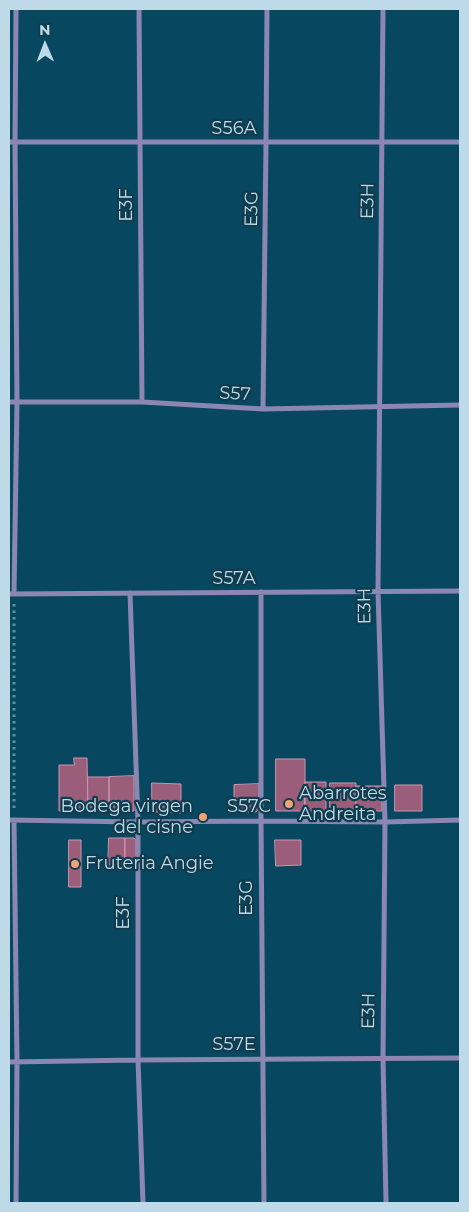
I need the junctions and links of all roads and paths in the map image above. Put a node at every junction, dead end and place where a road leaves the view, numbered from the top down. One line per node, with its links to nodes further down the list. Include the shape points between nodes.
1 (16, 9): 6 (street)
2 (139, 9): 10 (street, E3F)
3 (267, 9): 7 (street, E3G)
4 (383, 9): 8 (street, E3H)
5 (9, 142): 6 (street, S56A)
6 (15, 142): 10 (street, S56A); 12 (street)
7 (266, 142): 8 (street, S56A); 10 (street, S56A); 16 (street, E3G)
8 (383, 142): 9 (street, S56A); 15 (street, E3H)
9 (460, 142)
10 (140, 143): 13 (street, E3F)
11 (9, 402): 12 (street, S57)
12 (17, 402): 13 (street, S57); 21 (street)
13 (142, 402): 16 (street, S57)
14 (460, 405): 15 (street, S57)
15 (380, 407): 16 (street, S57); 19 (street, E3H)
16 (263, 409)
17 (460, 591): 19 (street, S57A)
18 (261, 592): 19 (street, S57A); 20 (street, S57A); 24 (street, E3G)
19 (378, 592): 26 (street, E3H)
20 (130, 593): 21 (street, S57A); 25 (street, E3F)
21 (11, 594): 22 (path)
22 (12, 820): 25 (street, S57C); 32 (street)
23 (460, 820): 26 (street, S57C)
24 (261, 821): 25 (street, S57C); 26 (street, S57C); 29 (street, E3G)
25 (138, 822): 30 (street, E3F)
26 (385, 822): 27 (street, E3H)
27 (383, 1058): 28 (street, S57E); 29 (street, S57E); 36 (street, E3H)
28 (460, 1058)
29 (262, 1059): 30 (street, S57E); 35 (street, E3G)
30 (138, 1060): 32 (street, S57E); 34 (street, E3F)
31 (9, 1062): 32 (street, S57E)
32 (16, 1062): 33 (street)
33 (16, 1203)
34 (143, 1203)
35 (264, 1203)
36 (386, 1203)

